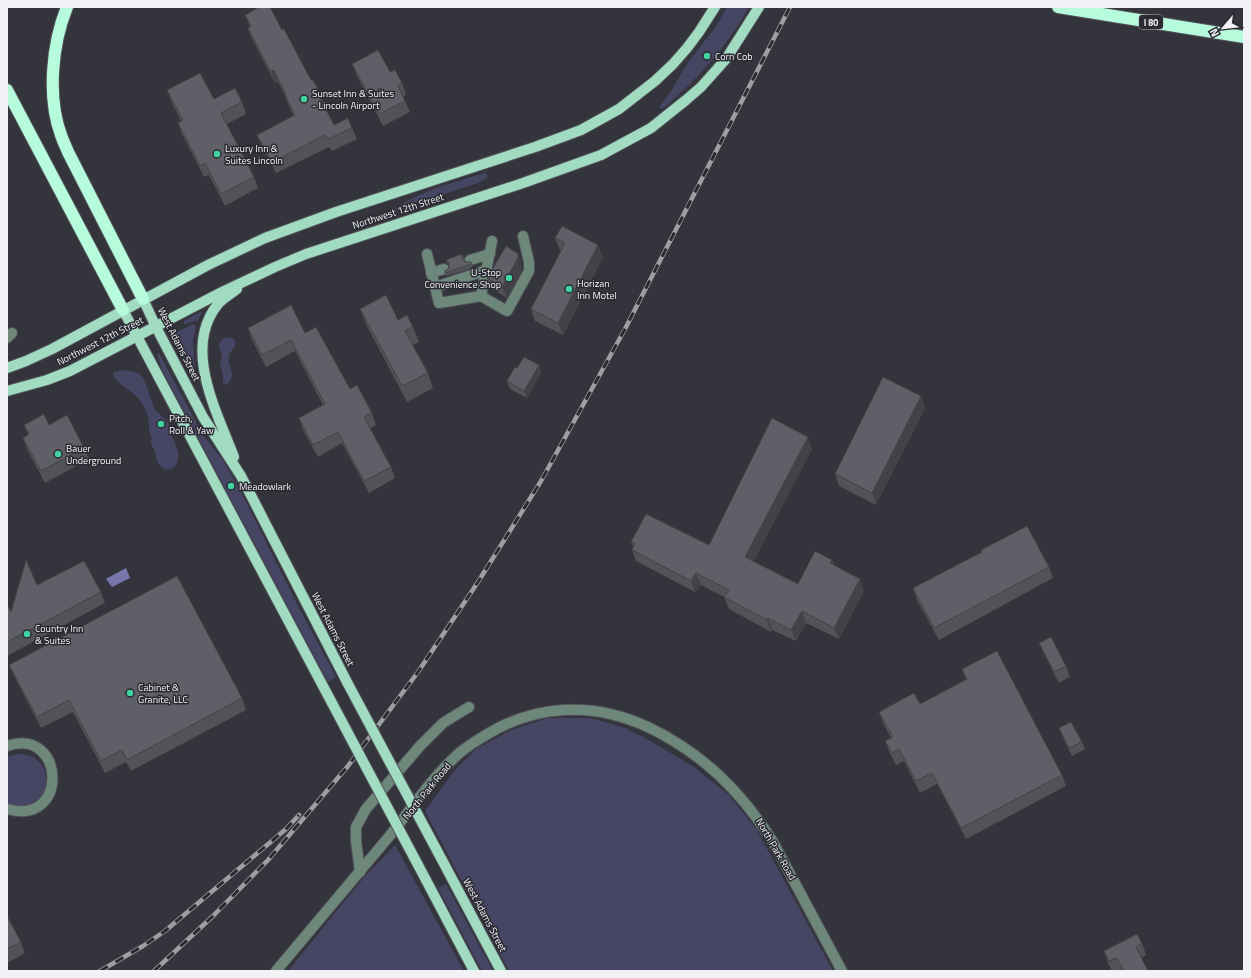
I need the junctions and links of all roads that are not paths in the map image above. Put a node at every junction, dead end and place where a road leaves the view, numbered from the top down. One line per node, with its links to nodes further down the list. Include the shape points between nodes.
1 (67, 7): 18 (highway, via 56,44 53,67 55,112 60,134)
2 (715, 7): 18 (main road, Northwest 12th Street, via 687,48 655,81 618,109 587,127 535,147 292,227 208,265)
3 (759, 7): 15 (main road, Northwest 12th Street, via 726,59 701,87 651,128 601,156 306,254)
4 (1058, 7): 5 (highway, I 80)
5 (1244, 37)
6 (7, 90): 19 (highway)
7 (523, 236): 17 (street, via 529,271 507,310)
8 (492, 241): 10 (street)
9 (426, 254): 14 (street)
10 (490, 254): 11 (street); 13 (street)
11 (470, 260)
12 (444, 269): 14 (street)
13 (487, 270): 16 (street); 17 (street)
14 (431, 273): 16 (street)
15 (248, 279): 20 (main road, Northwest 12th Street); 24 (main road, via 219,304 209,318 202,351 211,399)
16 (434, 287): 17 (street, via 439,303)
17 (481, 296)
18 (143, 299): 19 (main road, Northwest 12th Street); 20 (main road, West Adams Street)
19 (123, 310): 21 (main road); 22 (main road, Northwest 12th Street, via 52,349)
20 (156, 327): 21 (main road, Northwest 12th Street); 24 (main road, West Adams Street, via 203,417)
21 (137, 337): 23 (main road, Northwest 12th Street, via 64,373); 30 (main road, bridge)
22 (7, 368)
23 (7, 391)
24 (241, 476): 31 (main road, West Adams Street, bridge)
25 (469, 708): 28 (street, via 443,723 366,809 356,827)
26 (7, 746): 27 (street, via 26,744 37,748 49,761 54,778 49,796 36,808 16,812)
27 (7, 809)
28 (360, 872): 29 (street, North Park Road); 32 (street, North Park Road, via 440,772 473,742 508,722 546,711 605,712 660,733 709,766 730,785 774,842)
29 (276, 971)
30 (474, 971)
31 (501, 971)
32 (842, 971)

